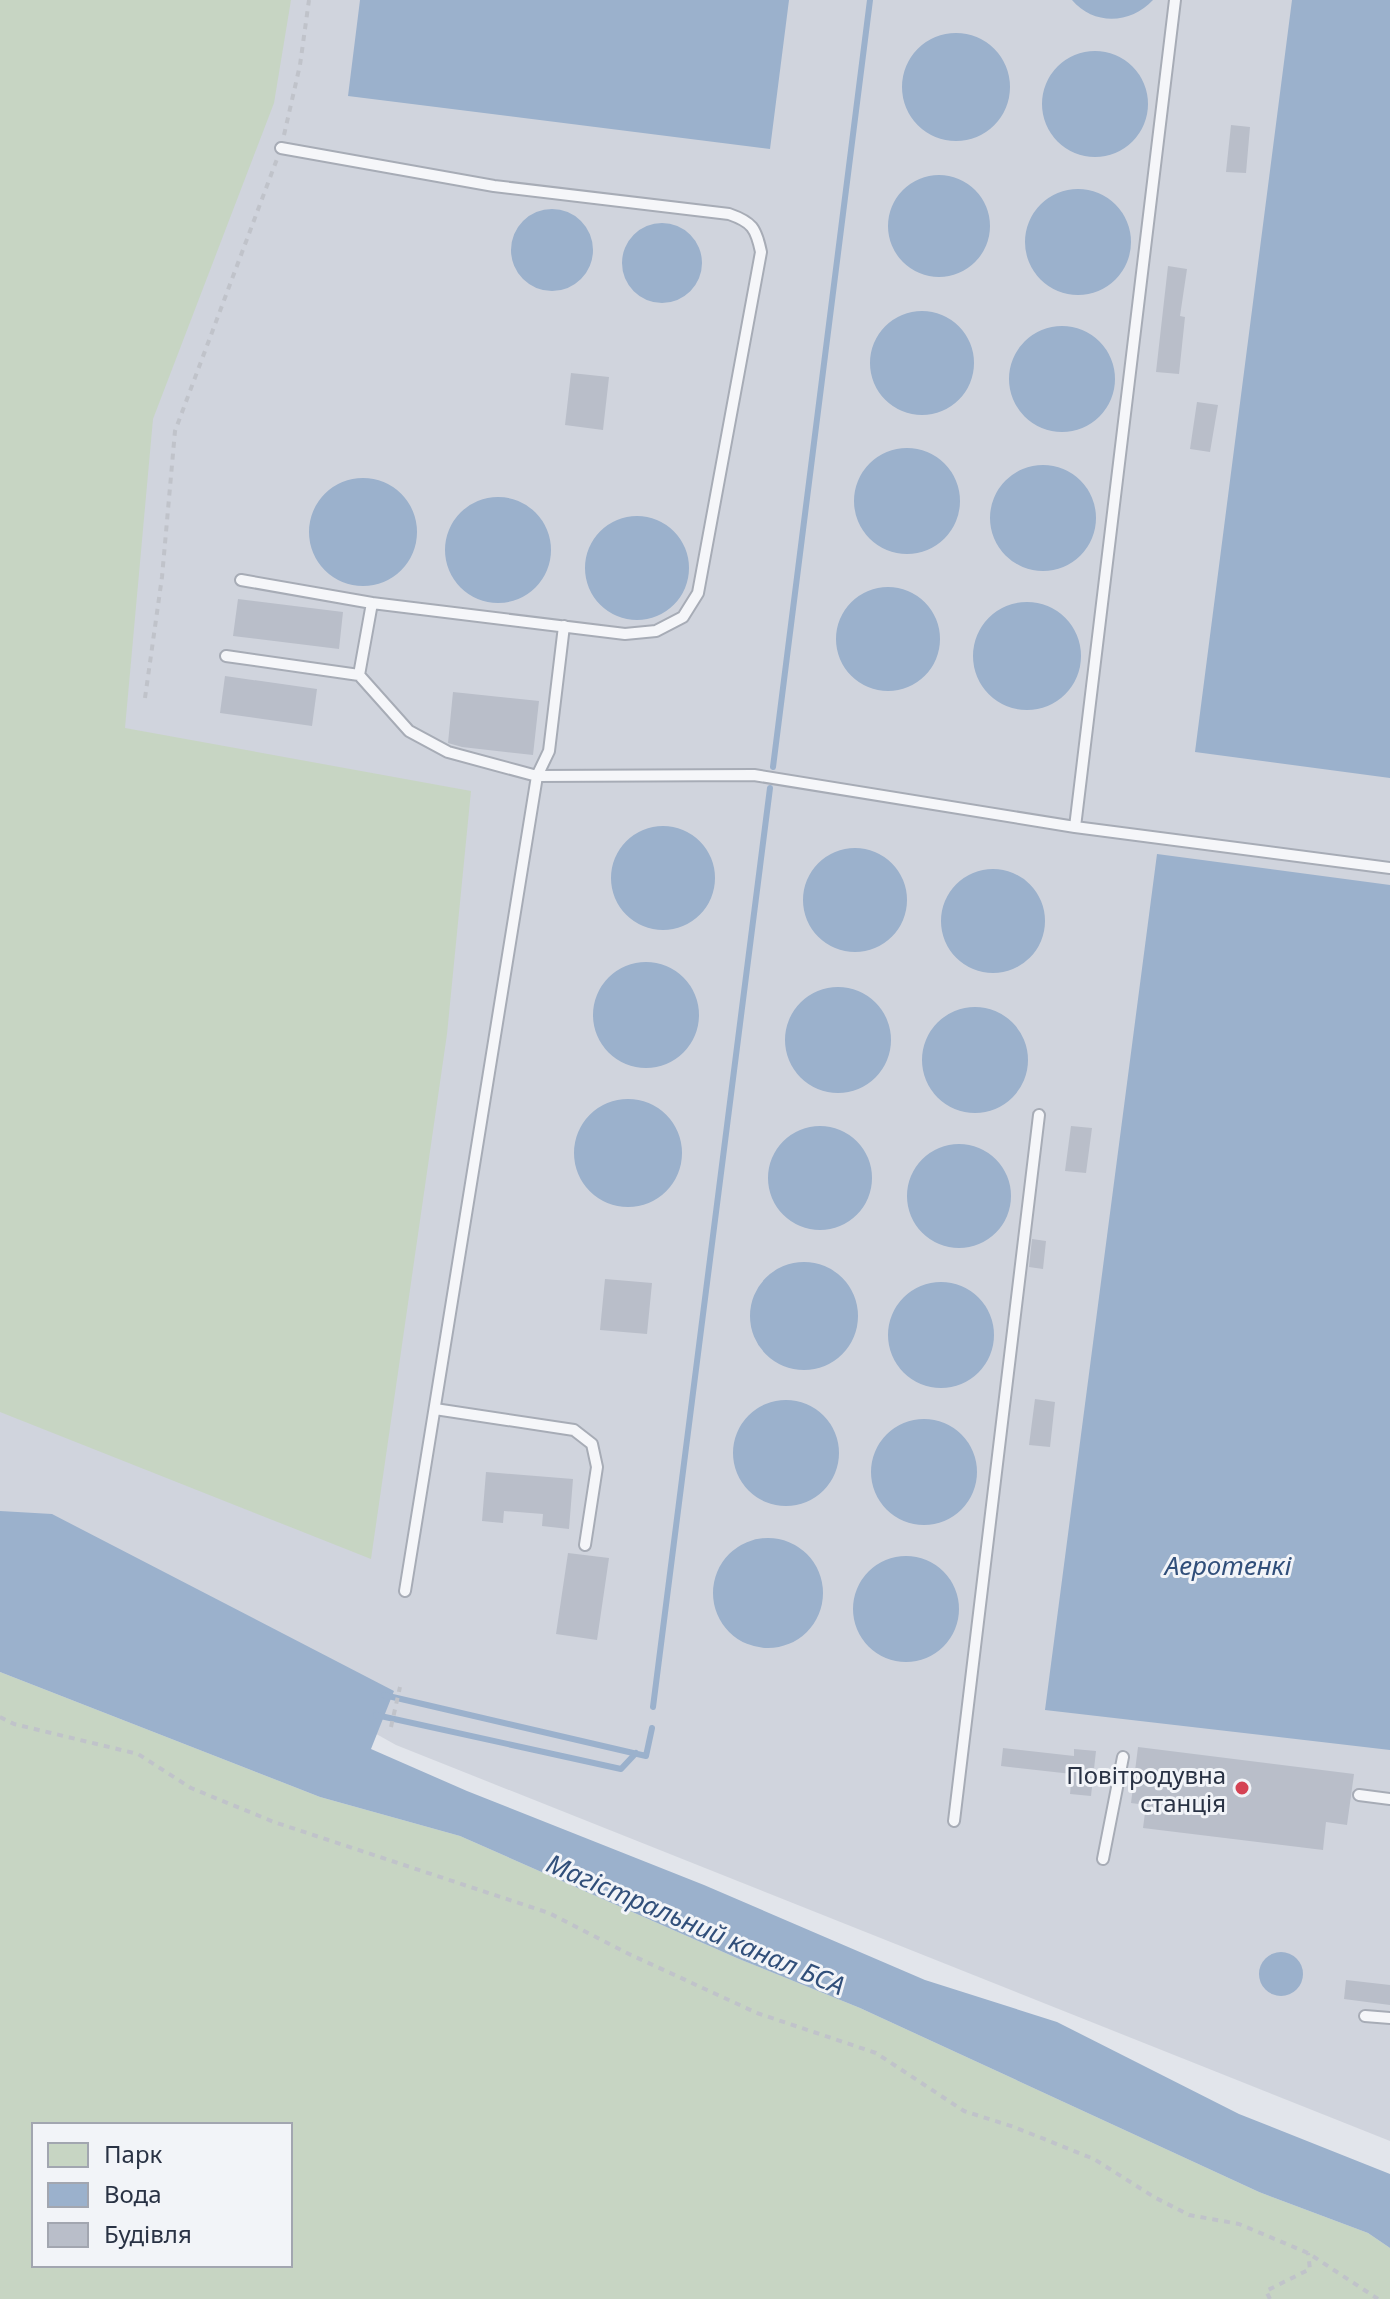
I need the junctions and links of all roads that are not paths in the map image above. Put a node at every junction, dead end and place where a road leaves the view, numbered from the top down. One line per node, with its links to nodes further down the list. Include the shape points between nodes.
1 (1175, 0): 9 (lane)
2 (281, 148): 5 (lane, via 494,186 729,214 746,220 757,233 761,252 698,593 683,617 656,631 625,634)
3 (241, 580): 4 (lane)
4 (372, 603): 5 (lane); 7 (lane)
5 (564, 626): 8 (lane, via 549,751)
6 (226, 656): 7 (lane)
7 (359, 675): 8 (lane, via 409,731 448,752)
8 (537, 776): 9 (lane, via 754,775); 12 (lane)
9 (1075, 827): 10 (lane)
10 (1390, 868)
11 (1039, 1115): 18 (lane)
12 (435, 1409): 13 (lane, via 574,1430 592,1444 597,1467); 14 (lane)
13 (585, 1545)
14 (405, 1591)
15 (1123, 1757): 19 (lane)
16 (1359, 1795): 17 (lane)
17 (1390, 1799)
18 (954, 1821)
19 (1103, 1859)
20 (1365, 2016): 21 (lane)
21 (1390, 2018)

